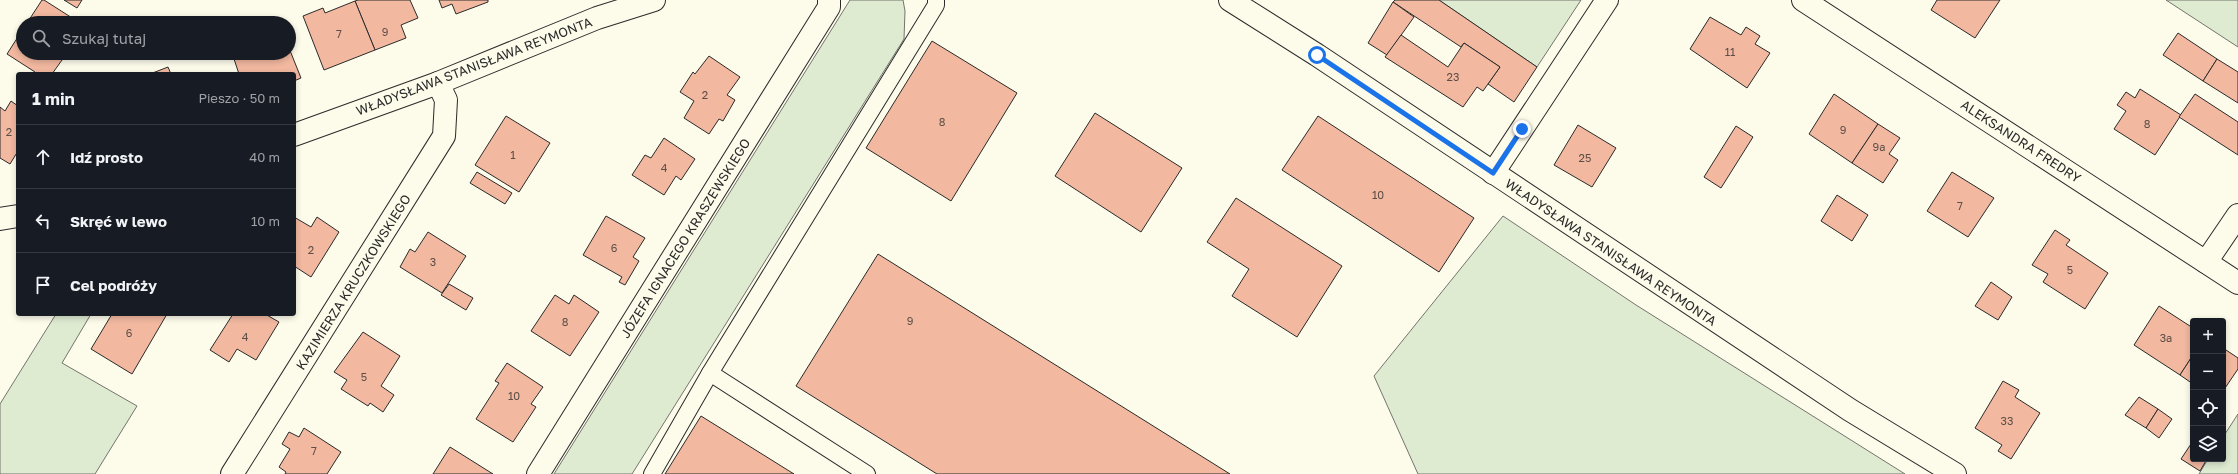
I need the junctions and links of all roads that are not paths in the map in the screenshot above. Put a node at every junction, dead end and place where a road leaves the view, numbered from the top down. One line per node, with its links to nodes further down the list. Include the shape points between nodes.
1 (654, 0): 7 (street, WŁADYSŁAWA STANISŁAWA REYMONTA, via 597,18)
2 (829, 0): 17 (street, JÓZEFA IGNACEGO KRASZEWSKIEGO, via 829,7)
3 (936, 0): 15 (lane, via 936,5)
4 (1230, 0): 9 (street, WŁADYSŁAWA STANISŁAWA REYMONTA)
5 (1607, 0): 9 (street)
6 (1803, 0): 13 (street, ALEKSANDRA FREDRY)
7 (438, 83): 8 (street, WŁADYSŁAWA STANISŁAWA REYMONTA); 16 (street, KAZIMIERZA KRUCZKOWSKIEGO, via 446,100 444,136)
8 (296, 134)
9 (1493, 173): 20 (street, WŁADYSŁAWA STANISŁAWA REYMONTA, via 1850,410)
10 (2238, 215): 13 (street)
11 (16, 216): 12 (street)
12 (0, 219)
13 (2206, 262): 14 (street, ALEKSANDRA FREDRY)
14 (2238, 283)
15 (710, 373): 18 (lane); 19 (lane)
16 (232, 474)
17 (538, 474)
18 (652, 474)
19 (867, 474)
20 (1955, 474)

